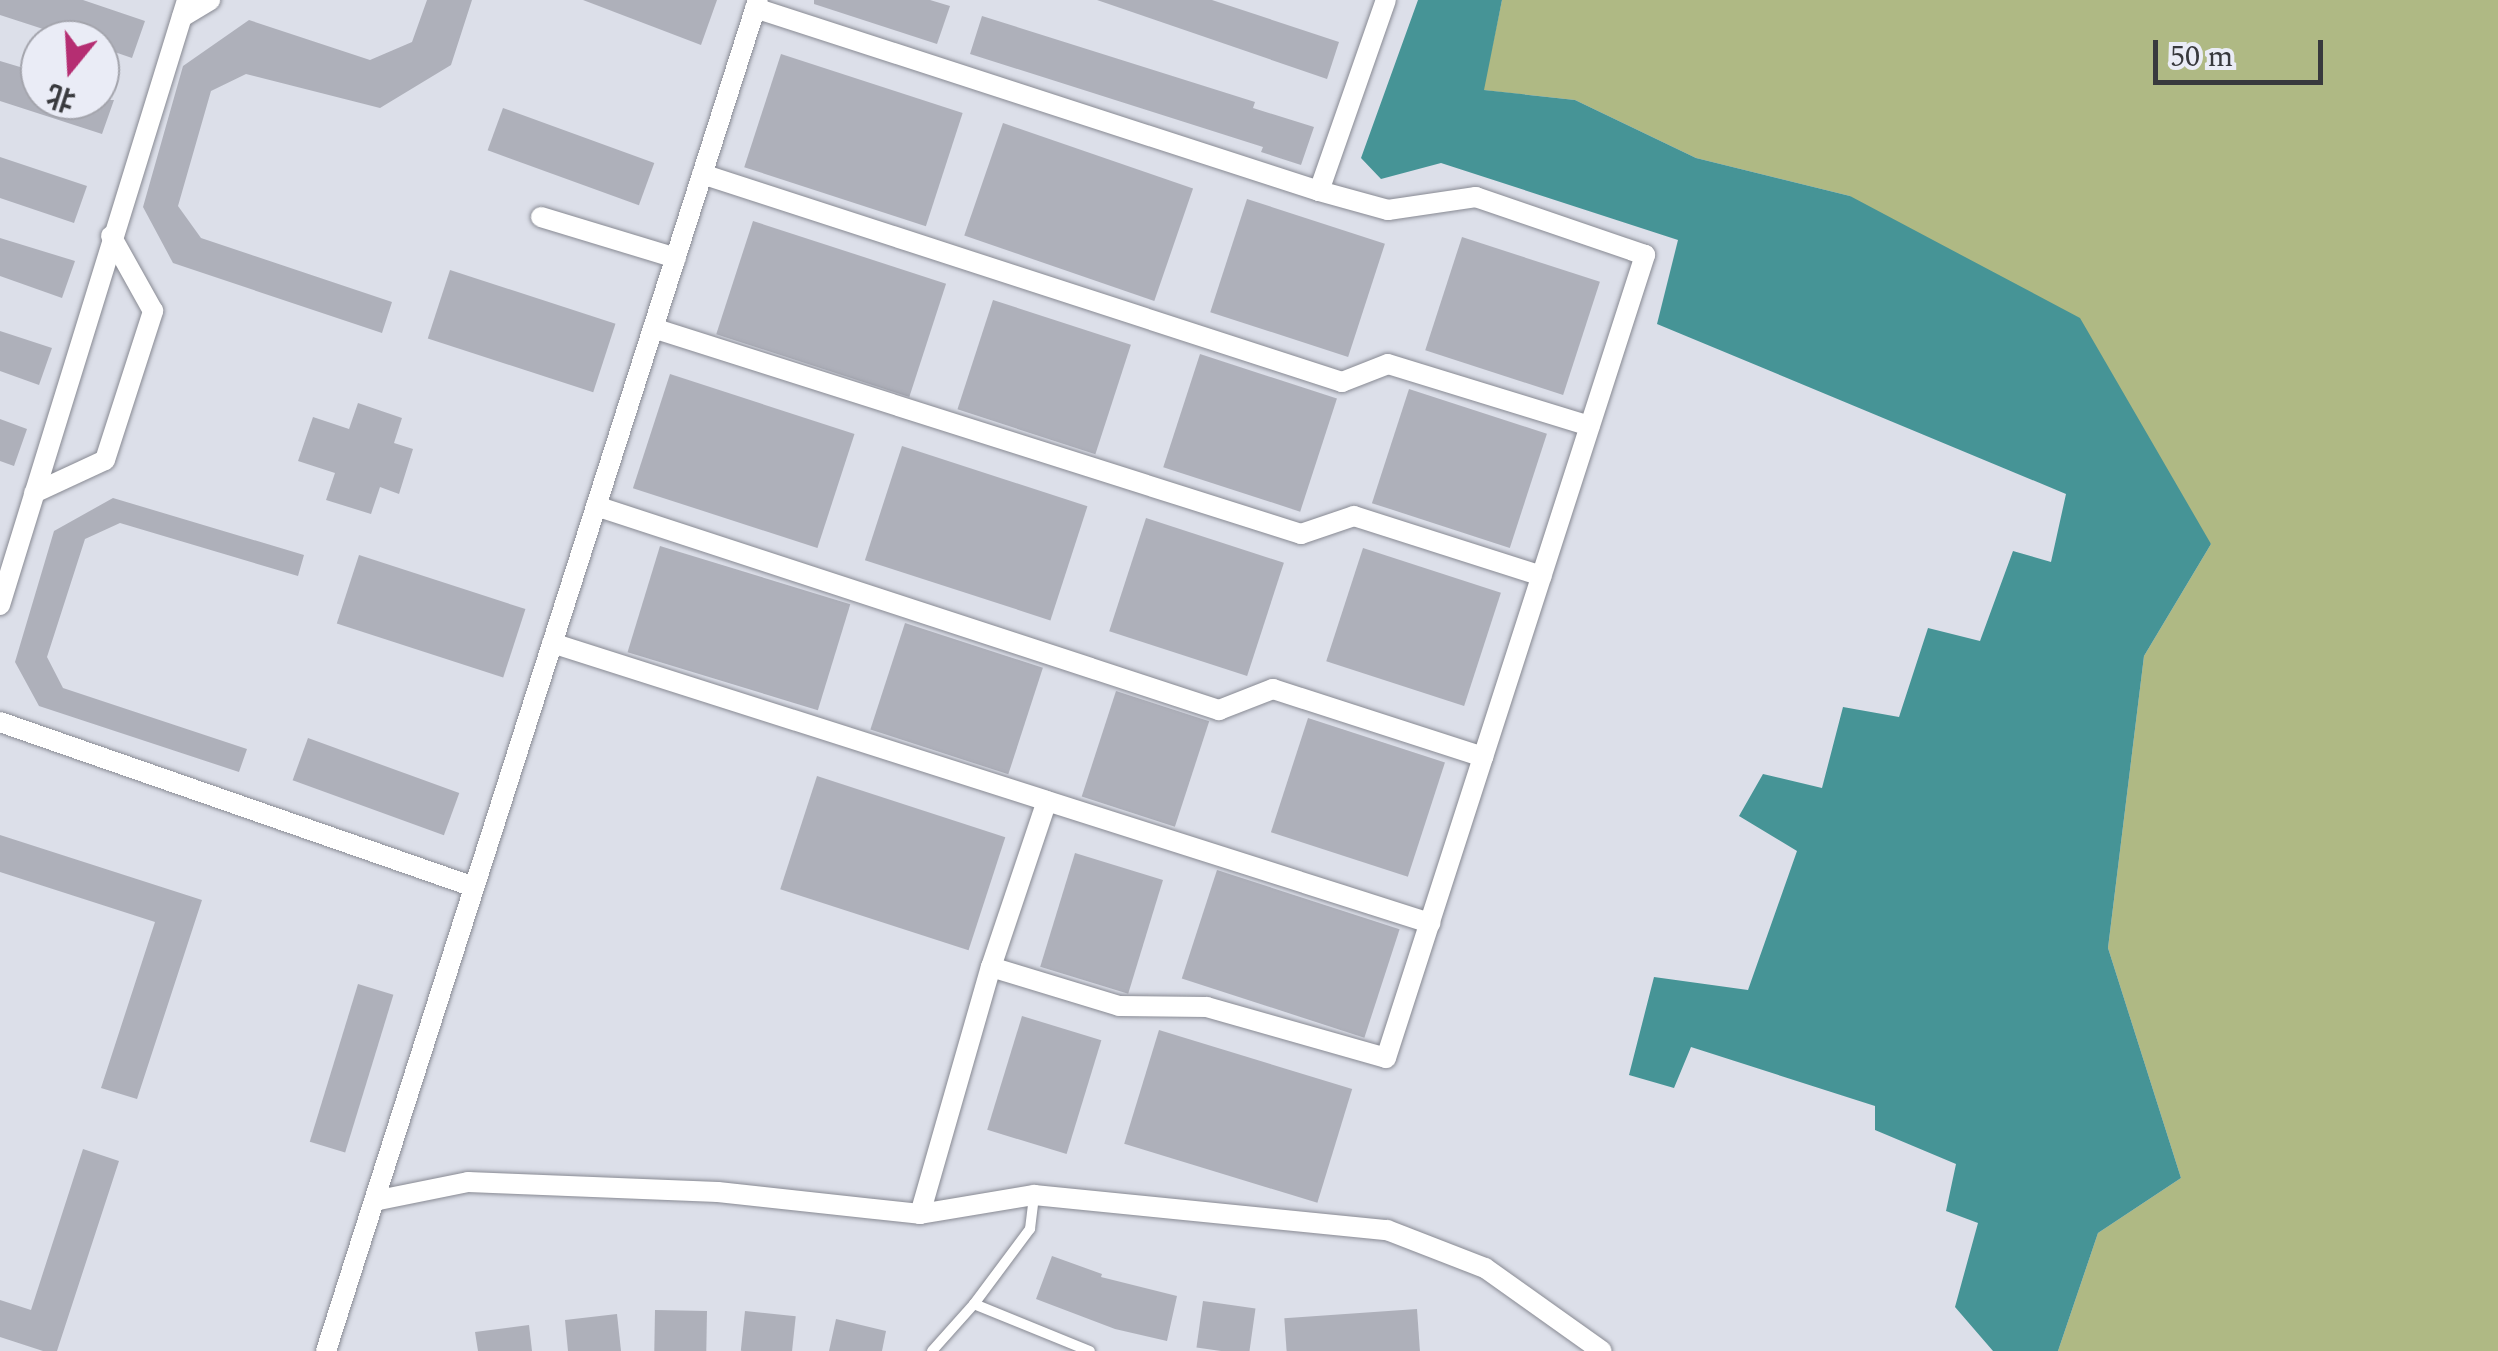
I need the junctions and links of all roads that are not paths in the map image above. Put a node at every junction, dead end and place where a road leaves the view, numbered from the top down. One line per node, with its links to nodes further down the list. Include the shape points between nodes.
1 (210, 0): 4 (street)
2 (1386, 0): 6 (street)
3 (757, 4): 5 (street); 6 (street)
4 (184, 8): 8 (street)
5 (702, 174): 9 (street); 11 (street, via 1342,382 1388,364)
6 (1319, 191): 11 (street, via 1388,210 1476,197 1645,255)
7 (540, 217): 9 (street)
8 (111, 236): 12 (street); 12 (street, via 153,311 105,460)
9 (676, 258): 10 (street)
10 (653, 328): 13 (street); 14 (street, via 1301,534 1354,516)
11 (1590, 426): 14 (street)
12 (34, 493): 15 (street)
13 (596, 506): 16 (street); 18 (street, via 1219,710 1274,689)
14 (1542, 576): 18 (street)
15 (0, 605)
16 (552, 643): 19 (street); 20 (street)
17 (0, 722): 20 (street)
18 (1483, 757): 21 (street)
19 (1048, 801): 21 (street); 22 (street)
20 (474, 888): 24 (street)
21 (1430, 923): 22 (street, via 1386,1058 1207,1007 1119,1006)
22 (991, 968): 25 (street)
23 (1034, 1195): 25 (street); 26 (lane, via 1030,1230); 30 (street, via 1387,1230 1485,1268)
24 (374, 1200): 25 (street, via 468,1182 718,1192); 27 (street)
25 (920, 1214)
26 (974, 1304): 28 (lane); 29 (lane)
27 (326, 1351)
28 (932, 1351)
29 (1090, 1351)
30 (1602, 1351)

